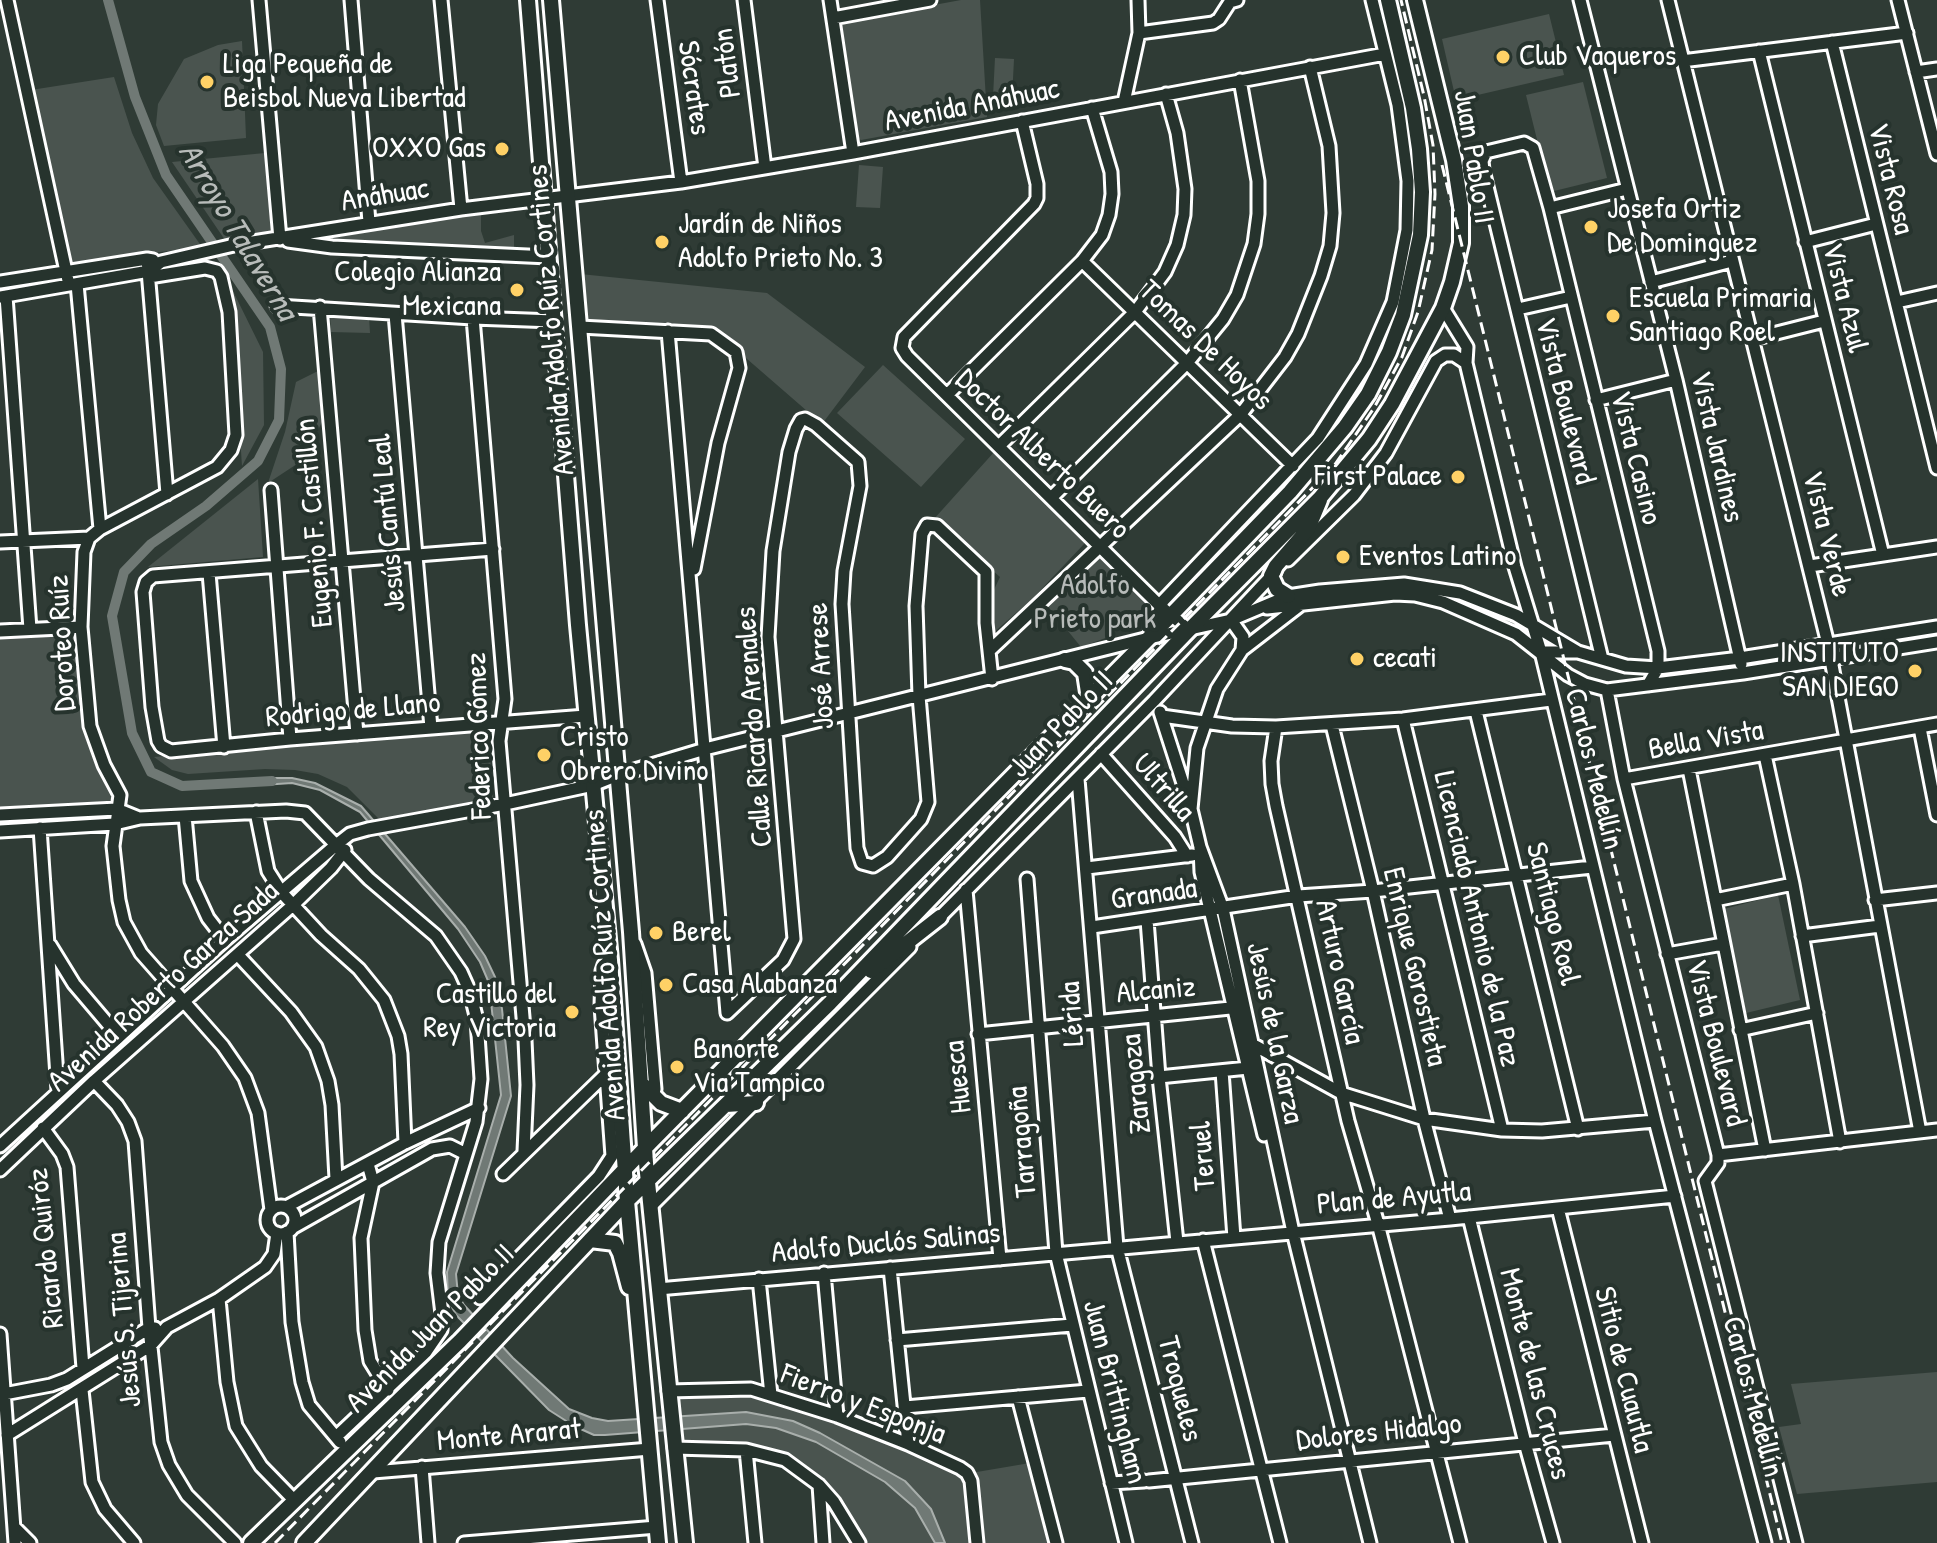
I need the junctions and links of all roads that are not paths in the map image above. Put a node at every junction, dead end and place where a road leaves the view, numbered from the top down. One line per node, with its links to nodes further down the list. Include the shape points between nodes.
1 (7, 0): 21 (street)
2 (259, 0): 49 (street)
3 (351, 0): 47 (street)
4 (441, 0): 46 (street)
5 (528, 0): 44 (main road, Avenida Adolfo Ruíz Cortines)
6 (551, 0): 43 (main road, Avenida Adolfo Ruíz Cortines)
7 (657, 0): 41 (street, Sócrates)
8 (744, 0): 40 (street, Platón)
9 (830, 0): 22 (street)
10 (930, 0): 19 (street)
11 (1138, 0): 23 (street)
12 (1237, 0): 20 (street)
13 (1372, 0): 27 (street)
14 (1388, 0): 107 (main road, Juan Pablo II, via 1413,108 1422,192 1418,248 1403,315 1368,394 1345,427 1290,492)
15 (1415, 0): 65 (main road, Juan Pablo II, via 1461,206 1461,243)
16 (1580, 0): 42 (street, Vista Jardines)
17 (1668, 0): 28 (street, Vista Verde)
18 (1898, 0): 24 (street)
19 (901, 2): 22 (street)
20 (1221, 5): 23 (street, via 1213,23)
21 (5, 17): 55 (street)
22 (833, 18): 37 (street)
23 (1139, 33): 34 (street)
24 (1907, 33): 25 (street); 31 (street)
25 (1832, 42): 26 (street); 48 (street, Vista Rosa)
26 (1759, 51): 28 (street); 50 (street, Vista Azul)
27 (1385, 54): 29 (street, Avenida Anáhuac); 83 (street, via 1408,181 1401,270 1366,364 1335,415)
28 (1682, 61): 53 (street, Vista Verde)
29 (1310, 67): 32 (street, Avenida Anáhuac); 80 (street, via 1329,146 1330,246 1298,334)
30 (1937, 69): 31 (street)
31 (1916, 72): 38 (street)
32 (1240, 80): 33 (street, Avenida Anáhuac); 75 (street, via 1258,181 1254,244 1237,295)
33 (1166, 94): 34 (street, Avenida Anáhuac); 67 (street, via 1182,161 1184,215 1165,272)
34 (1124, 102): 35 (street, Avenida Anáhuac)
35 (1092, 108): 36 (street, Avenida Anáhuac); 52 (street, via 1111,172 1112,194 1102,235)
36 (1022, 121): 37 (street, Avenida Anáhuac); 78 (street, Doctor Alberto Buero, via 1038,191 1034,204 901,344)
37 (853, 153): 40 (street, Avenida Anáhuac)
38 (1937, 154)
39 (1483, 155): 45 (street, Vista Casino, via 1524,143 1533,148); 66 (street, Vista Boulevard)
40 (765, 168): 41 (street, Avenida Anáhuac)
41 (681, 182): 43 (street, Avenida Anáhuac)
42 (1627, 189): 45 (street); 57 (street, Vista Jardines)
43 (567, 197): 44 (street, Anáhuac); 72 (main road, Avenida Adolfo Ruíz Cortines)
44 (545, 200): 46 (street, Anáhuac); 51 (main road, Avenida Adolfo Ruíz Cortines)
45 (1550, 208): 61 (street, Vista Casino)
46 (461, 209): 47 (street, Anáhuac)
47 (369, 222): 49 (street, Anáhuac)
48 (1876, 224): 50 (street); 62 (street, Vista Rosa)
49 (280, 239): 51 (street, via 332,247); 54 (street, Anáhuac, via 234,245)
50 (1805, 242): 71 (street, Vista Azul)
51 (549, 257): 70 (main road, Avenida Adolfo Ruíz Cortines)
52 (1082, 261): 67 (street, Tomas De Hoyos); 78 (street)
53 (1732, 261): 57 (street); 74 (street, Vista Verde)
54 (148, 269): 55 (street); 58 (street); 86 (street); 86 (street, Doroteo Ruíz, via 217,271 225,284 229,312 234,443 217,467)
55 (67, 271): 56 (street); 58 (street)
56 (0, 281)
57 (1651, 282): 77 (street, Vista Jardines)
58 (73, 285): 60 (street); 89 (street)
59 (1937, 293): 62 (street)
60 (3, 296): 91 (street)
61 (1571, 297): 66 (street); 79 (street, Vista Casino)
62 (1897, 302): 84 (street, Vista Rosa)
63 (277, 306): 64 (street)
64 (320, 307): 68 (street); 98 (street, Eugenio F. Castillón)
65 (1443, 308): 76 (street, Carlos Medellín, via 1467,347); 88 (main road, Juan Pablo II, via 1392,404)
66 (1518, 309): 123 (street, Vista Boulevard)
67 (1135, 312): 75 (street, Tomas De Hoyos); 81 (street)
68 (395, 314): 69 (street); 96 (street, Jesús Cantú Leal)
69 (473, 318): 70 (street); 95 (street, Federico Gómez)
70 (554, 321): 137 (main road, Avenida Adolfo Ruíz Cortines)
71 (1824, 321): 74 (street); 97 (street, Vista Azul)
72 (580, 327): 73 (street); 156 (main road, Avenida Adolfo Ruíz Cortines)
73 (668, 331): 103 (street); 103 (street, via 711,334 736,352 739,361)
74 (1753, 339): 100 (street, Vista Verde)
75 (1187, 363): 80 (street, Tomas De Hoyos); 87 (street)
76 (1466, 363): 102 (street, via 1454,355 1436,361 1386,453 1354,495); 109 (street, Carlos Medellín)
77 (1676, 380): 79 (street); 122 (street, Vista Jardines)
78 (947, 395): 81 (street, Doctor Alberto Buero)
79 (1596, 400): 126 (street, Vista Casino)
80 (1241, 414): 83 (street, Tomas De Hoyos); 93 (street)
81 (999, 446): 87 (street, Doctor Alberto Buero)
82 (858, 462): 136 (street, José Arrese, via 860,486 843,593); 147 (street, Calle Ricardo Arenales, via 816,425 801,420 789,452 773,551 768,637)
83 (1293, 466): 107 (street)
84 (1937, 468)
85 (271, 490): 99 (street)
86 (167, 494): 89 (street, Doroteo Ruíz)
87 (1052, 497): 93 (street, Doctor Alberto Buero)
88 (1320, 498): 102 (main road, via 1308,529); 113 (main road, Juan Pablo II)
89 (100, 529): 90 (street, Doroteo Ruíz)
90 (89, 538): 91 (street); 110 (street, Doroteo Ruíz, via 82,565)
91 (23, 541): 92 (street); 112 (street)
92 (0, 542)
93 (1101, 545): 107 (street, Doctor Alberto Buero); 119 (street)
94 (1937, 547): 97 (street)
95 (493, 549): 96 (street); 141 (street, Federico Gómez, via 505,699)
96 (416, 555): 98 (street); 145 (street, Jesús Cantú Leal)
97 (1883, 555): 100 (street)
98 (342, 560): 99 (street); 148 (street, Eugenio F. Castillón)
99 (275, 566): 101 (street); 149 (street)
100 (1810, 566): 117 (street, Vista Verde)
101 (209, 573): 151 (street); 151 (street, Rodrigo de Llano, via 153,576 143,592 161,746 171,751)
102 (1271, 576): 104 (main road); 108 (street)
103 (691, 586): 152 (street)
104 (1288, 596): 106 (street); 109 (street, via 1421,586 1460,593)
105 (1303, 603): 106 (street); 118 (street, Jesús de la Garza); 120 (street, via 1415,595 1516,634)
106 (1261, 609): 108 (street, Avenida Roberto Garza Sada)
107 (1165, 611): 113 (street, Doctor Alberto Buero); 115 (main road, Juan Pablo II)
108 (1231, 620): 113 (street, Avenida Roberto Garza Sada); 118 (street, via 1243,637); 134 (street)
109 (1531, 623): 120 (street, Carlos Medellín); 121 (street)
110 (81, 627): 112 (street); 161 (street, Doroteo Ruíz, via 90,726 120,795)
111 (1937, 627): 117 (street)
112 (30, 629): 114 (street)
113 (1189, 630): 115 (street, Avenida Roberto Garza Sada); 201 (main road, Juan Pablo II)
114 (0, 631)
115 (1149, 638): 125 (street, Avenida Roberto Garza Sada); 132 (main road, Juan Pablo II)
116 (1937, 642): 124 (street)
117 (1828, 644): 122 (street); 124 (street, Vista Verde)
118 (1242, 650): 140 (street, Jesús de la Garza)
119 (989, 651): 128 (street); 131 (street, via 986,572 930,524 922,534 916,606)
120 (1541, 652): 121 (street); 130 (street, via 1568,675); 133 (street, Carlos Medellín)
121 (1578, 652): 123 (street)
122 (1740, 658): 126 (street); 127 (street, Vista Jardines)
123 (1602, 659): 126 (street)
124 (1831, 659): 127 (street); 150 (street, Vista Verde)
125 (1065, 660): 128 (street, Avenida Roberto Garza Sada); 132 (main road, via 1085,673)
126 (1658, 668): 129 (street)
127 (1743, 673): 129 (street)
128 (992, 679): 131 (street, Avenida Roberto Garza Sada)
129 (1648, 685): 130 (street)
130 (1607, 690): 158 (street, Vista Boulevard)
131 (919, 696): 136 (street, Avenida Roberto Garza Sada); 136 (street, José Arrese, via 926,811 887,857 867,866 857,848)
132 (1089, 699): 222 (main road, Juan Pablo II)
133 (1551, 700): 135 (street); 173 (street, Carlos Medellín)
134 (1154, 701): 138 (street); 153 (street)
135 (1476, 711): 139 (street); 175 (street, Santiago Roel)
136 (848, 714): 147 (street, Avenida Roberto Garza Sada)
137 (586, 716): 141 (street, Rodrigo de Llano); 159 (main road, Avenida Adolfo Ruíz Cortines)
138 (1162, 716): 140 (street); 162 (street)
139 (1403, 719): 143 (street); 177 (street, Licenciado Antonio de la Paz)
140 (1204, 721): 144 (street); 162 (street, Jesús de la Garza)
141 (500, 723): 145 (street, Rodrigo de Llano); 160 (street, Federico Gómez)
142 (1937, 724): 146 (street, Bella Vista)
143 (1332, 725): 144 (street); 180 (street, Enrique Gorostieta)
144 (1276, 727): 183 (street, Arturo García, via 1272,784)
145 (431, 728): 148 (street, Rodrigo de Llano)
146 (1920, 728): 150 (street, Bella Vista); 165 (street)
147 (774, 731): 152 (street, Avenida Roberto Garza Sada); 152 (street, Calle Ricardo Arenales, via 794,939 783,960 727,1013)
148 (357, 734): 149 (street, Rodrigo de Llano)
149 (290, 739): 151 (street, Rodrigo de Llano)
150 (1846, 740): 154 (street, Bella Vista); 185 (street, Vista Verde)
151 (224, 747)
152 (705, 749): 156 (street, Avenida Roberto Garza Sada)
153 (1101, 754): 157 (street); 172 (street, Ultrilla, via 1175,837)
154 (1765, 755): 155 (street, Bella Vista); 178 (street)
155 (1689, 769): 158 (street, Bella Vista); 184 (street)
156 (618, 775): 159 (street, Avenida Roberto Garza Sada); 217 (main road, Avenida Adolfo Ruíz Cortines)
157 (1078, 779): 174 (street, Lérida); 179 (street)
158 (1624, 779): 196 (street, Vista Boulevard)
159 (593, 785): 160 (street, Avenida Roberto Garza Sada); 198 (main road, Avenida Adolfo Ruíz Cortines)
160 (505, 804): 171 (street, Avenida Roberto Garza Sada, via 350,834); 235 (street, Federico Gómez, via 525,1040)
161 (117, 809): 164 (street); 167 (street); 168 (street)
162 (1191, 809): 172 (street, Jesús de la Garza)
163 (256, 812): 166 (street); 171 (street, via 305,813); 181 (street, via 268,871)
164 (0, 815)
165 (1937, 815)
166 (185, 816): 167 (street); 193 (street, via 191,881)
167 (140, 818): 168 (street)
168 (115, 824): 169 (street); 199 (street, via 124,922)
169 (40, 828): 170 (street); 194 (street)
170 (0, 831)
171 (340, 850): 181 (street, Avenida Roberto Garza Sada); 186 (street, Avenida Roberto Garza Sada); 221 (street, via 436,936 461,972 477,1020)
172 (1197, 853): 174 (street); 187 (street, Jesús de la Garza)
173 (1592, 867): 175 (street, Granada); 224 (street, Carlos Medellín)
174 (1087, 868): 191 (street, Lérida)
175 (1518, 875): 177 (street, Granada); 226 (street, Santiago Roel)
176 (1027, 879): 206 (street, Tarragoña)
177 (1444, 883): 180 (street, Granada); 227 (street, Licenciado Antonio de la Paz)
178 (1793, 884): 184 (street); 192 (street)
179 (966, 890): 188 (street); 208 (street, Huesca)
180 (1373, 891): 183 (street, Granada); 223 (street, Enrique Gorostieta)
181 (282, 893): 186 (street); 193 (street, Avenida Roberto Garza Sada)
182 (1937, 893): 185 (street)
183 (1298, 896): 187 (street, Granada); 218 (street, Arturo García)
184 (1715, 900): 195 (street)
185 (1875, 900): 190 (street, Vista Verde)
186 (293, 905): 197 (street, Avenida Roberto Garza Sada); 231 (street, via 384,1000 401,1054)
187 (1217, 910): 189 (street, Granada); 202 (street, Jesús de la Garza)
188 (940, 917): 201 (main road); 219 (street)
189 (1147, 920): 191 (street, Granada); 204 (street, Zaragoza)
190 (1880, 926): 192 (street); 229 (street, Vista Verde)
191 (1092, 927): 205 (street, Lérida)
192 (1802, 936): 203 (street)
193 (225, 940): 199 (street, Avenida Roberto Garza Sada)
194 (49, 944): 209 (street, via 74,984); 216 (street)
195 (1723, 944): 196 (street); 207 (street)
196 (1667, 954): 237 (street, Vista Boulevard)
197 (238, 955): 200 (street, Avenida Roberto Garza Sada); 242 (street, via 316,1047 332,1105)
198 (610, 960): 213 (street, via 601,984); 239 (main road, Avenida Adolfo Ruíz Cortines)
199 (170, 989): 200 (street); 209 (street, Avenida Roberto Garza Sada)
200 (182, 1002): 215 (street, Avenida Roberto Garza Sada); 251 (street, via 223,1046 253,1096)
201 (830, 1003): 220 (main road, Juan Pablo II)
202 (1239, 1007): 204 (street, Alcaniz); 210 (street, Jesús de la Garza); 211 (street, Jesús de la Garza)
203 (1817, 1013): 207 (street); 230 (street)
204 (1154, 1015): 205 (street, Alcaniz); 214 (street, Zaragoza)
205 (1097, 1020): 206 (street, Alcaniz); 262 (street, Lérida)
206 (1038, 1028): 208 (street, Alcaniz); 263 (street, Tarragoña)
207 (1740, 1030): 234 (street)
208 (978, 1034): 264 (street, Huesca)
209 (119, 1037): 216 (street, Avenida Roberto Garza Sada)
210 (1252, 1044): 218 (street); 257 (street, Jesús de la Garza)
211 (1248, 1068): 212 (street); 257 (street, Jesús de la Garza)
212 (1222, 1071): 214 (street); 258 (street, Teruel)
213 (605, 1075): 235 (street); 270 (street, via 612,1144 607,1166)
214 (1159, 1077): 261 (street, Zaragoza)
215 (94, 1081): 225 (street, Avenida Roberto Garza Sada); 273 (street, Jesús S. Tijerina, via 117,1105 135,1141)
216 (58, 1091): 232 (street, Avenida Roberto Garza Sada)
217 (648, 1091): 222 (main road); 233 (main road, Avenida Adolfo Ruíz Cortines)
218 (1341, 1093): 223 (street); 255 (street, Arturo García)
219 (756, 1103): 220 (main road); 249 (street)
220 (726, 1105): 244 (main road, Juan Pablo II)
221 (479, 1108): 231 (street); 236 (street)
222 (682, 1111): 233 (main road, Juan Pablo II)
223 (1424, 1119): 227 (street); 254 (street, Enrique Gorostieta)
224 (1655, 1121): 226 (street); 246 (street, Carlos Medellín)
225 (43, 1128): 240 (street, Avenida Roberto Garza Sada); 278 (street, Ricardo Quiróz, via 67,1167)
226 (1578, 1129): 227 (street)
227 (1502, 1130)
228 (1937, 1130): 229 (street)
229 (1920, 1132): 230 (street)
230 (1840, 1142): 234 (street)
231 (405, 1143): 238 (street)
232 (0, 1146)
233 (645, 1148): 239 (main road, Avenida Juan Pablo II); 244 (main road, Avenida Adolfo Ruíz Cortines)
234 (1765, 1150): 237 (street)
235 (524, 1151): 241 (street)
236 (466, 1154): 243 (street, via 450,1146 432,1149); 280 (street, via 439,1242 441,1330)
237 (1718, 1155): 333 (street, Vista Boulevard, via 1705,1181)
238 (368, 1164): 242 (street); 243 (street)
239 (625, 1168): 247 (main road, Avenida Adolfo Ruíz Cortines); 270 (main road, Avenida Juan Pablo II)
240 (0, 1170)
241 (503, 1174)
242 (336, 1179): 245 (street)
243 (373, 1182): 252 (street); 280 (street, via 361,1238 365,1330 374,1371)
244 (649, 1182): 247 (main road, Juan Pablo II); 249 (main road, Avenida Adolfo Ruíz Cortines)
245 (308, 1195): 248 (street); 252 (street)
246 (1675, 1196): 250 (street, Plan de Ayutla); 332 (street, Carlos Medellín)
247 (627, 1201): 259 (main road, Avenida Juan Pablo II); 275 (main road, Avenida Adolfo Ruíz Cortines)
248 (286, 1207): 251 (street); 256 (street, via 295,1218)
249 (650, 1207): 268 (main road, Avenida Adolfo Ruíz Cortines)
250 (1558, 1208): 253 (street, Plan de Ayutla); 289 (street, Sitio de Cuautla)
251 (271, 1210): 256 (street, via 268,1226)
252 (316, 1213): 256 (street)
253 (1469, 1217): 254 (street, Plan de Ayutla); 291 (street, Monte de las Cruces)
254 (1450, 1219): 255 (street, Plan de Ayutla)
255 (1378, 1224): 257 (street, Plan de Ayutla); 297 (street, Arturo García)
256 (286, 1231): 269 (street, via 265,1267); 290 (street, via 302,1382 309,1405)
257 (1290, 1233): 258 (street, Plan de Ayutla); 298 (street)
258 (1234, 1238): 260 (street, Plan de Ayutla)
259 (590, 1240): 275 (main road, via 615,1243); 301 (main road, Avenida Juan Pablo II)
260 (1203, 1240): 261 (street, Plan de Ayutla); 300 (street)
261 (1177, 1242): 262 (street, Plan de Ayutla)
262 (1117, 1247): 263 (street, Adolfo Duclós Salinas); 302 (street, Troqueles)
263 (1056, 1253): 264 (street, Adolfo Duclós Salinas); 271 (street, Juan Brittingham)
264 (1000, 1259): 265 (street, Adolfo Duclós Salinas)
265 (890, 1268): 266 (street, Adolfo Duclós Salinas); 276 (street)
266 (824, 1273): 267 (street, Adolfo Duclós Salinas); 287 (street)
267 (759, 1279): 268 (street, Adolfo Duclós Salinas); 284 (street)
268 (658, 1289): 281 (main road, Avenida Adolfo Ruíz Cortines)
269 (219, 1299): 272 (street); 305 (street, via 236,1426 261,1466)
270 (484, 1305): 295 (main road, Avenida Juan Pablo II, via 460,1341)
271 (1072, 1325): 276 (street); 282 (street, Juan Brittingham)
272 (167, 1327): 273 (street); 277 (street)
273 (149, 1328): 277 (street, Jesús S. Tijerina); 278 (street)
274 (0, 1334): 283 (street)
275 (641, 1338): 294 (main road, Avenida Adolfo Ruíz Cortines)
276 (897, 1340): 286 (street)
277 (151, 1345): 279 (street); 313 (street, Jesús S. Tijerina, via 158,1423 169,1465 187,1495)
278 (83, 1368): 283 (street, via 51,1385)
279 (82, 1390): 288 (street); 312 (street, via 92,1482 105,1509)
280 (388, 1390): 290 (street)
281 (668, 1391): 284 (street, Fierro y Esponja, via 737,1388); 293 (main road, Avenida Adolfo Ruíz Cortines)
282 (1088, 1391): 285 (street); 303 (street, Juan Brittingham)
283 (4, 1394): 288 (street)
284 (771, 1395): 287 (street, Fierro y Esponja)
285 (1018, 1397): 286 (street); 324 (street)
286 (905, 1407): 292 (street)
287 (837, 1416): 292 (street, Fierro y Esponja)
288 (7, 1435): 306 (street)
289 (1614, 1435): 291 (street, Dolores Hidalgo); 331 (street, Sitio de Cuautla)
290 (336, 1437): 295 (street)
291 (1525, 1443): 297 (street, Dolores Hidalgo); 330 (street, Monte de las Cruces)
292 (908, 1444): 323 (street, Fierro y Esponja, via 967,1473)
293 (674, 1448): 296 (street); 319 (main road, Avenida Adolfo Ruíz Cortines)
294 (650, 1449): 299 (street, Monte Ararat); 307 (main road, Avenida Adolfo Ruíz Cortines)
295 (347, 1450): 305 (main road, Avenida Juan Pablo II)
296 (746, 1450): 304 (street, via 785,1460); 320 (street)
297 (1437, 1451): 298 (street, Dolores Hidalgo); 329 (street, Arturo García)
298 (1349, 1459): 300 (street, Dolores Hidalgo); 328 (street)
299 (422, 1467): 301 (street, Monte Ararat); 316 (street)
300 (1263, 1469): 302 (street, Dolores Hidalgo); 327 (street)
301 (373, 1472): 315 (main road, Avenida Juan Pablo II)
302 (1176, 1480): 303 (street, Dolores Hidalgo); 326 (street, Troqueles)
303 (1111, 1483): 325 (street, Juan Brittingham)
304 (819, 1485): 321 (street); 322 (street)
305 (295, 1501): 314 (main road, Avenida Juan Pablo II)
306 (14, 1527): 310 (street); 311 (street)
307 (657, 1527): 308 (street); 318 (main road, Avenida Adolfo Ruíz Cortines)
308 (578, 1539): 309 (street)
309 (507, 1542): 317 (street)
310 (15, 1543)
311 (30, 1543)
312 (134, 1543)
313 (235, 1543)
314 (251, 1543)
315 (304, 1543)
316 (428, 1543)
317 (464, 1543)
318 (658, 1543)
319 (685, 1543)
320 (755, 1543)
321 (823, 1543)
322 (859, 1543)
323 (977, 1543)
324 (1056, 1543)
325 (1126, 1543)
326 (1192, 1543)
327 (1280, 1543)
328 (1370, 1543)
329 (1460, 1543)
330 (1553, 1543)
331 (1642, 1543)
332 (1765, 1543)
333 (1796, 1543)

